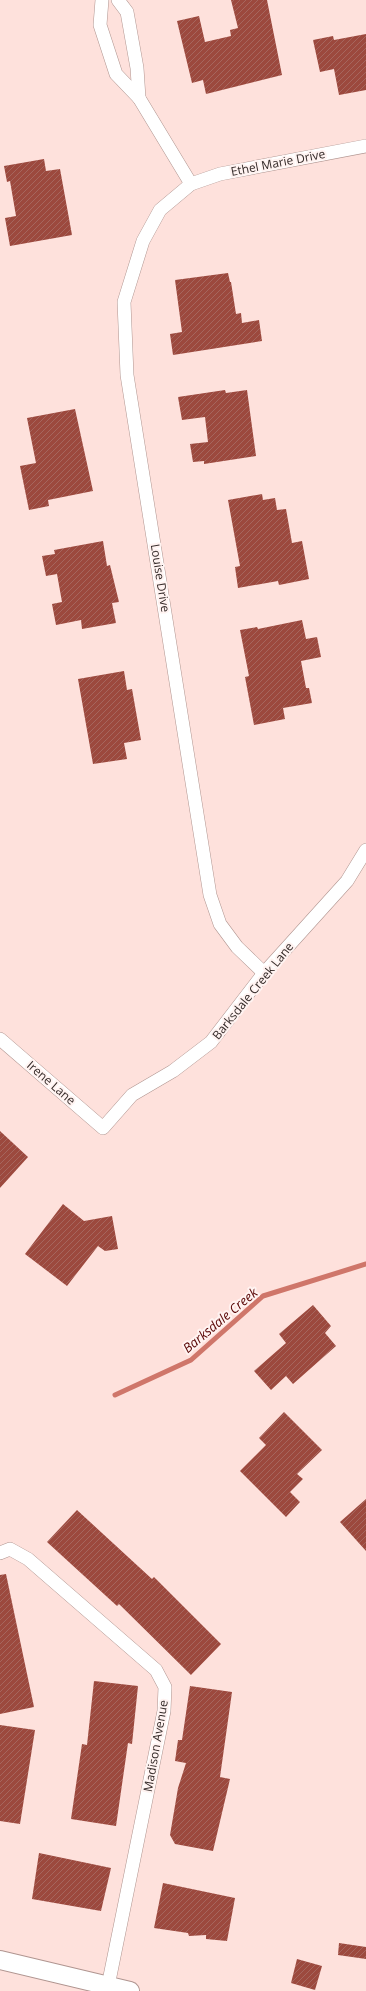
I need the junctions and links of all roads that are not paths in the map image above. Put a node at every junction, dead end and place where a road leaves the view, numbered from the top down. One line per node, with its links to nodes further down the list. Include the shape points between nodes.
1 (102, 0): 3 (street, via 100,25 116,74)
2 (118, 0): 3 (street, via 127,12 137,68)
3 (139, 98): 5 (street)
4 (366, 146): 5 (street, Ethel Marie Drive, via 220,174)
5 (191, 184): 7 (street, Louise Drive, via 160,210 143,241 132,272 124,302 127,375 210,895 220,924 237,947)
6 (366, 850): 7 (street, Barksdale Creek Lane, via 347,881)
7 (264, 973): 9 (street, Barksdale Creek Lane, via 211,1042 173,1071 132,1095)
8 (0, 1039): 9 (street, Irene Lane)
9 (103, 1128)
10 (5, 1551): 12 (street, Madison Avenue, via 28,1559 156,1670 165,1687 164,1711)
11 (0, 1960): 12 (main road)
12 (108, 1986): 13 (main road)
13 (130, 1991)

